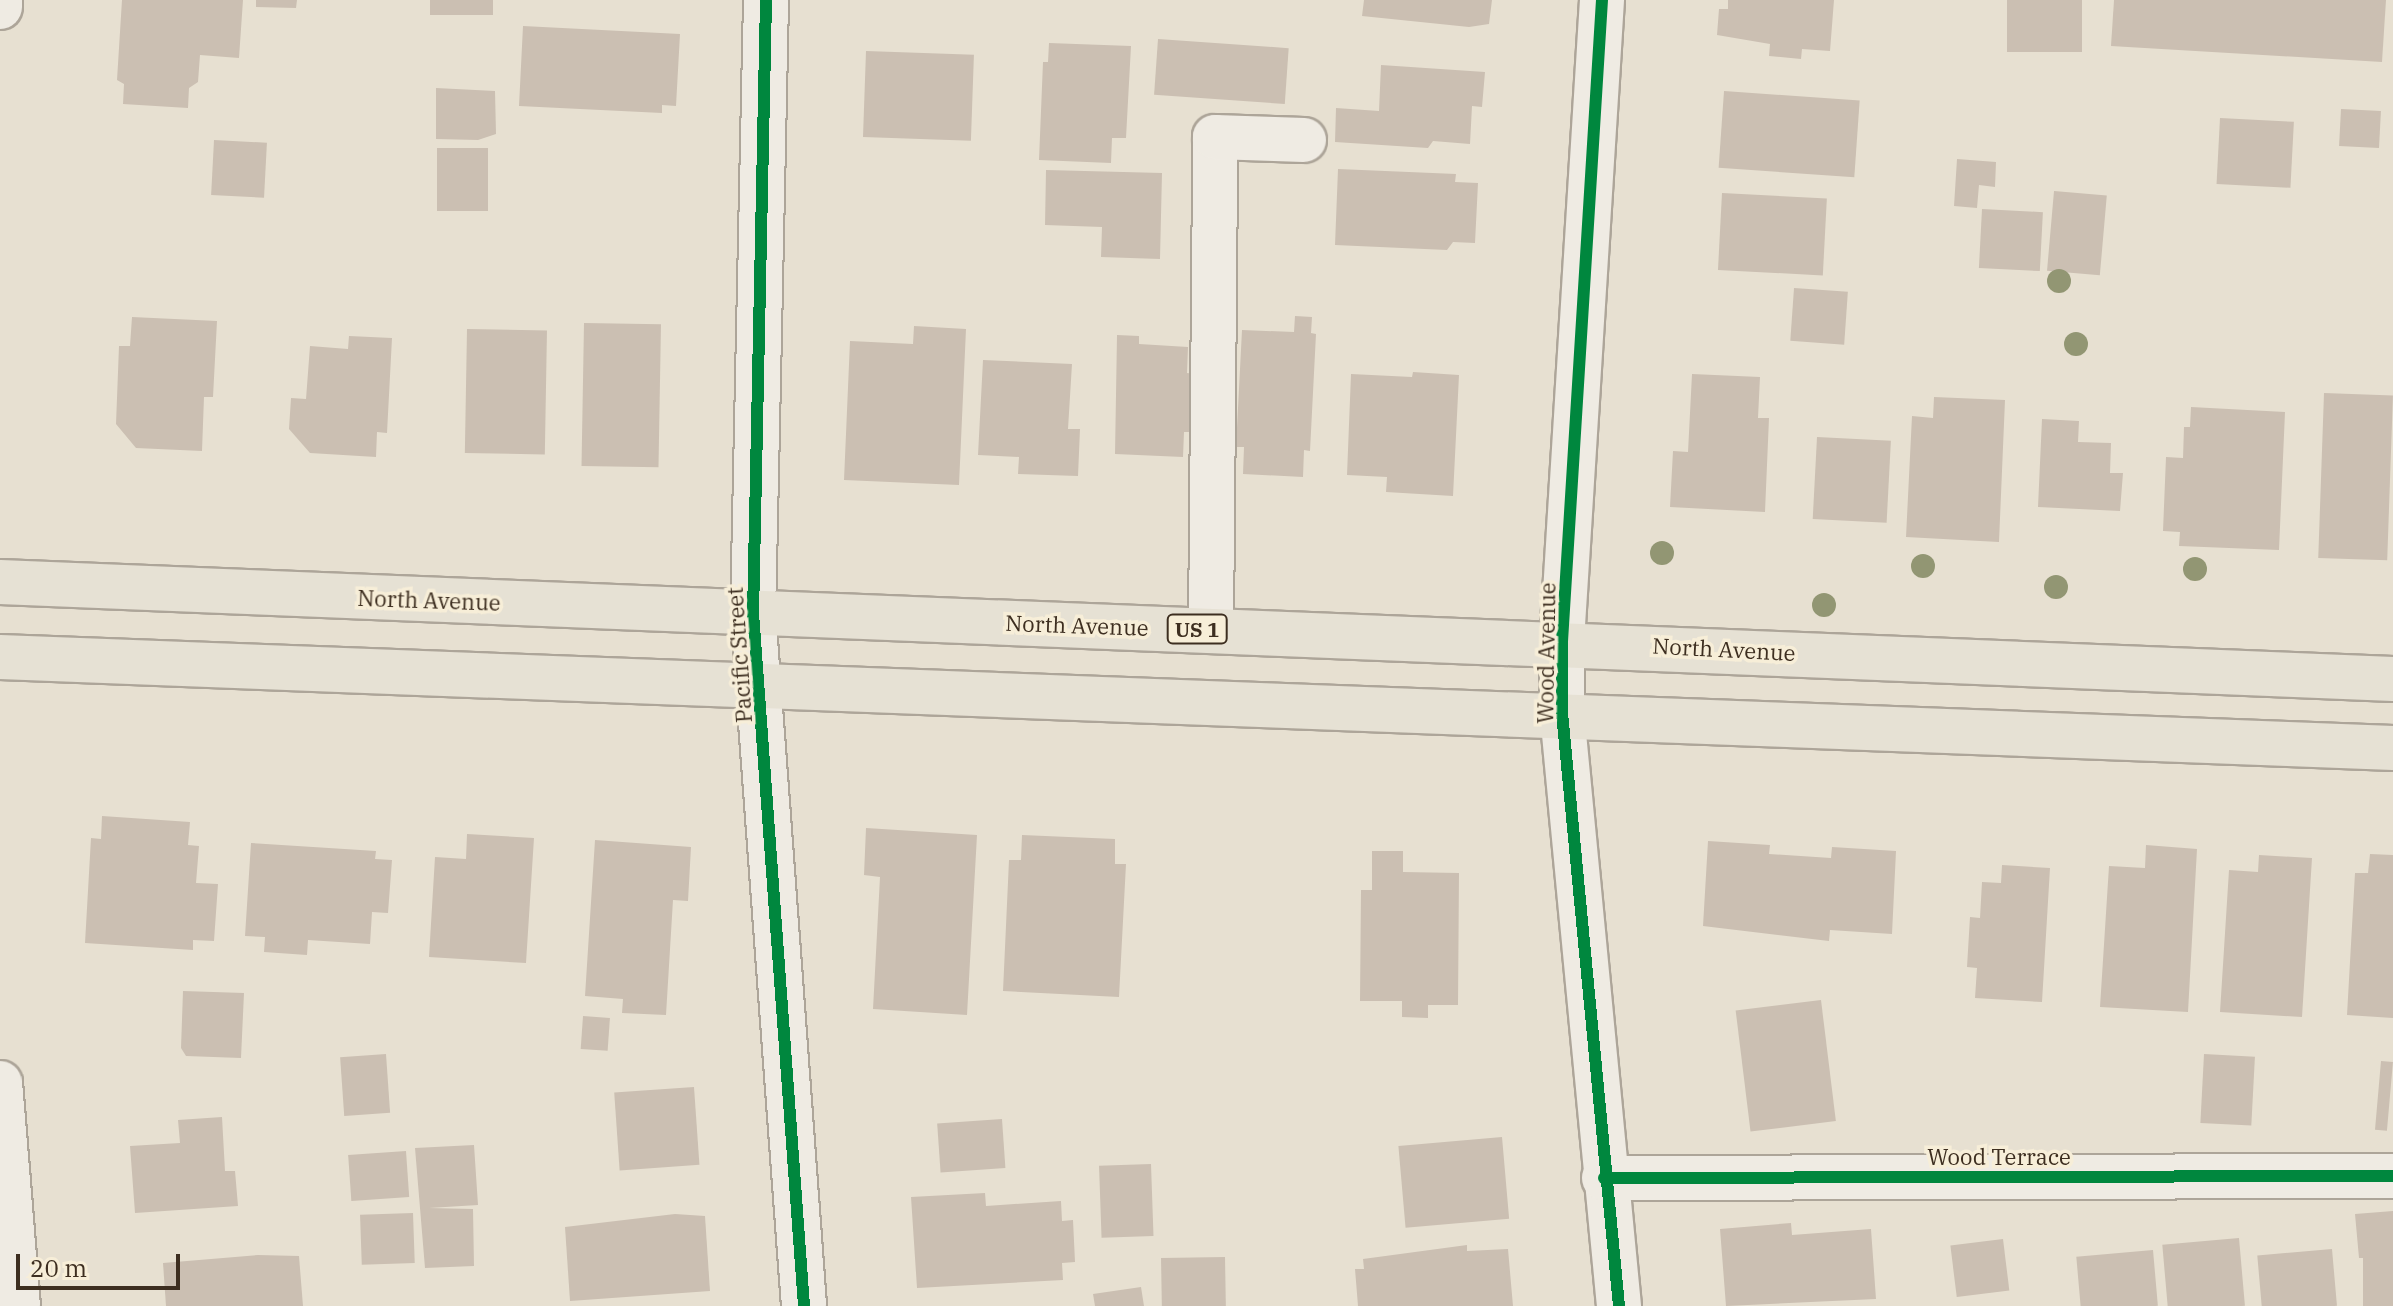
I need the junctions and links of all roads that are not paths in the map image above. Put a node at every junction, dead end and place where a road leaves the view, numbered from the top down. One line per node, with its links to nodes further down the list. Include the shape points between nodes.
1 (0, 0): 4 (street)
2 (766, 0): 7 (street, Pacific Street)
3 (1602, 0): 9 (street, Wood Avenue)
4 (0, 7)
5 (1304, 140): 8 (street, via 1215,137)
6 (0, 582): 7 (main road, North Avenue / US 1)
7 (753, 613): 8 (main road, North Avenue / US 1); 12 (street, Pacific Street)
8 (1211, 630): 9 (main road, North Avenue / US 1)
9 (1562, 642): 11 (main road, North Avenue / US 1); 13 (street, Wood Avenue)
10 (0, 657): 12 (main road)
11 (2393, 679)
12 (762, 687): 13 (main road); 19 (street, Pacific Street)
13 (1562, 713): 14 (main road); 17 (street, Wood Avenue)
14 (2393, 748)
15 (0, 1083): 18 (street)
16 (2393, 1176): 17 (street, Wood Terrace)
17 (1604, 1178): 20 (street, Wood Avenue)
18 (18, 1306)
19 (804, 1306)
20 (1619, 1306)

